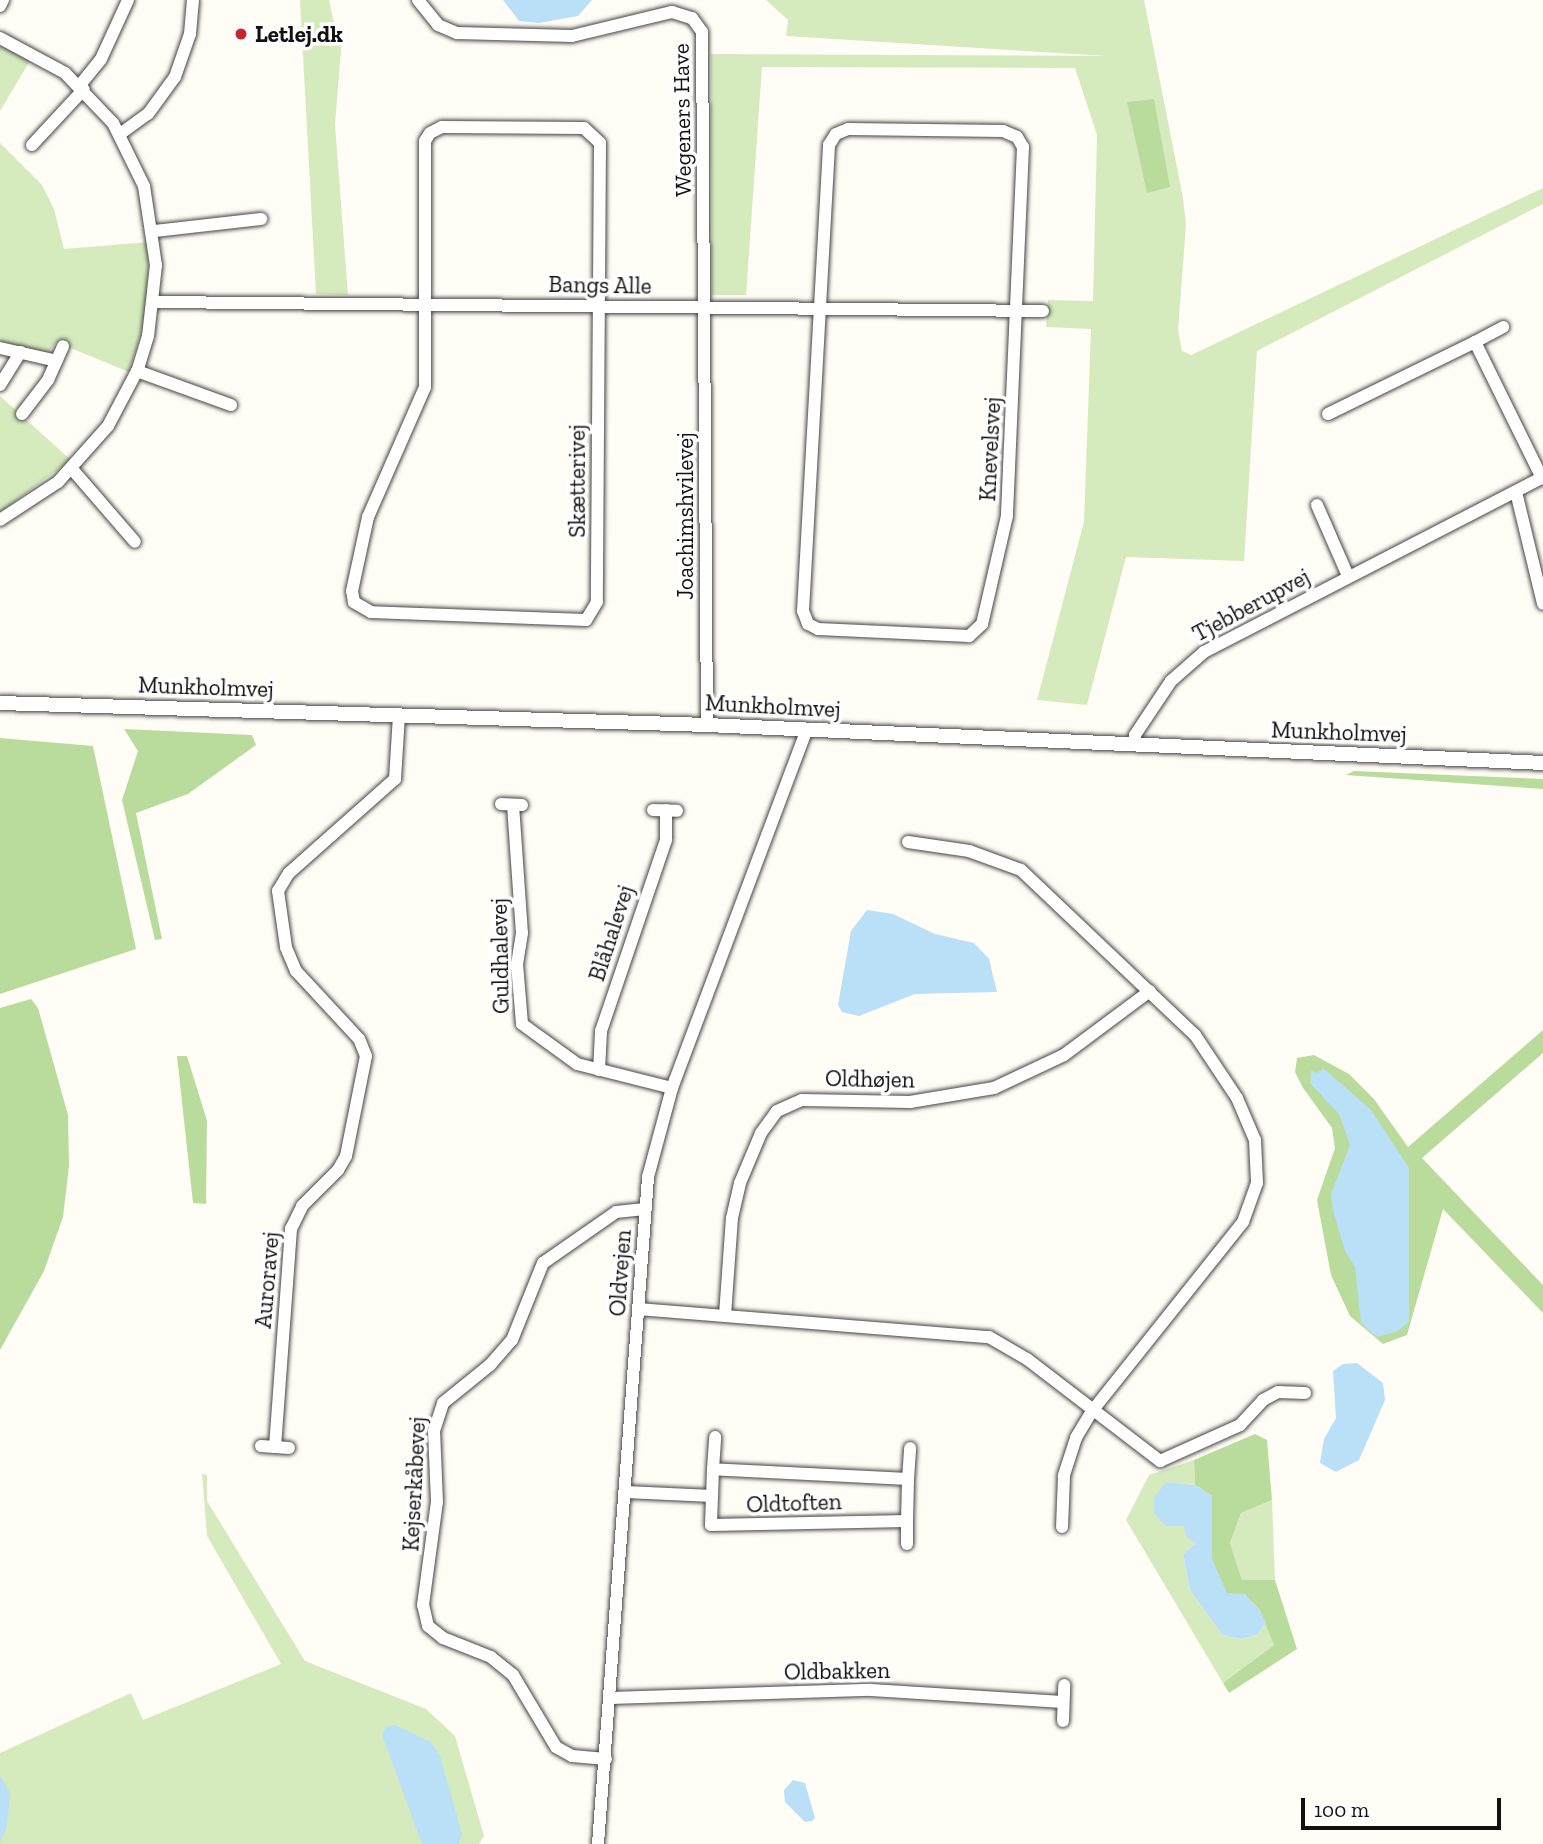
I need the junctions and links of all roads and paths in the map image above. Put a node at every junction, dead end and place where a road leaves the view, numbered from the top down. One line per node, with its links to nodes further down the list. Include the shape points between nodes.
1 (3, 0): 5 (street)
2 (128, 0): 7 (street, via 102,59)
3 (193, 0): 8 (street, via 190,34 175,77 148,114)
4 (418, 0): 15 (street, Wegeners Have, via 429,18 457,33 572,36 672,12 696,22 702,32 704,59)
5 (0, 6)
6 (0, 38): 7 (street, via 49,62)
7 (82, 87): 8 (street); 9 (street)
8 (120, 134): 11 (street, via 141,177)
9 (32, 145)
10 (261, 219): 11 (street)
11 (154, 231): 12 (street)
12 (156, 302): 13 (street, Bangs Alle); 25 (street)
13 (426, 304): 14 (street, Bangs Alle); 14 (street, Skætterivej, via 425,141 430,133 442,127 573,127 590,129 600,145); 14 (street, Skætterivej, via 425,387 368,517 352,591 354,602 372,612 581,620 593,616 597,603)
14 (600, 306): 15 (street, Bangs Alle)
15 (705, 307): 16 (street, Bangs Alle); 40 (street, Joachimshvilevej)
16 (822, 309): 17 (street, Bangs Alle); 17 (street, Knevelsvej, via 829,145 837,133 848,129 1003,131 1019,139 1023,159); 17 (street, Knevelsvej, via 806,620 818,629 969,636 982,624 1007,516)
17 (1017, 310): 18 (street, Bangs Alle)
18 (1043, 311)
19 (1503, 327): 20 (street)
20 (1475, 342): 29 (street); 31 (street, Tjebberupvej)
21 (63, 346): 24 (street)
22 (0, 348): 23 (street)
23 (21, 352): 24 (street); 26 (street)
24 (57, 360): 28 (street)
25 (137, 371): 27 (street); 30 (street, via 108,426)
26 (0, 385)
27 (231, 405)
28 (22, 414)
29 (1328, 414)
30 (72, 470): 34 (street); 35 (street)
31 (1543, 478): 32 (street, Tjebberupvej)
32 (1516, 492): 36 (street, Tjebberupvej); 37 (street)
33 (1317, 505): 36 (street)
34 (0, 520)
35 (135, 542)
36 (1348, 576): 42 (street, Tjebberupvej, via 1192,661 1171,681 1135,735)
37 (1543, 604)
38 (0, 703): 39 (street, Munkholmvej)
39 (399, 716): 40 (street, Munkholmvej); 57 (street, Auroravej, via 396,779 289,873 278,891 287,948 296,971 358,1038 366,1056 343,1163 309,1197 291,1229)
40 (707, 725): 41 (street, Munkholmvej)
41 (806, 731): 42 (street, Munkholmvej); 49 (street, Oldvejen)
42 (1134, 745): 43 (street, Munkholmvej)
43 (1543, 763)
44 (512, 805): 48 (street, Guldhalevej, via 522,933 517,964 519,1018 543,1042 577,1064)
45 (665, 810): 48 (street, Blåhalevej, via 666,840 601,1031)
46 (908, 842): 47 (street, via 970,850 1018,868)
47 (1150, 991): 52 (street, Oldhøjen, via 1064,1055 1010,1083 928,1101 802,1100 777,1111 758,1140 740,1183); 54 (street, via 1195,1035 1237,1098 1255,1140 1257,1181 1239,1228)
48 (599, 1070): 49 (street, Guldhalevej)
49 (672, 1088): 50 (street, Oldvejen, via 653,1154)
50 (645, 1209): 51 (street, Oldvejen); 71 (street, Kejserkåbevej, via 616,1212 543,1263 512,1340 490,1365 443,1403 434,1431 437,1502 424,1605 428,1626 443,1638 491,1657 513,1675 556,1747 572,1756)
51 (639, 1309): 52 (street); 62 (street, Oldvejen)
52 (725, 1315): 54 (street, via 989,1337 1027,1359)
53 (1305, 1393): 54 (street, via 1278,1392 1263,1400 1240,1425 1164,1461)
54 (1092, 1410): 65 (street, via 1067,1461)
55 (715, 1437): 60 (street)
56 (261, 1446): 57 (street)
57 (275, 1447): 58 (street)
58 (289, 1448)
59 (910, 1448): 61 (street)
60 (713, 1469): 61 (street, Oldtoften); 63 (street, Oldtoften)
61 (908, 1479): 64 (street)
62 (626, 1492): 63 (street, Oldtoften); 68 (street, Oldvejen)
63 (712, 1496): 64 (street, Oldtoften, via 711,1525)
64 (907, 1521): 66 (street)
65 (1062, 1527)
66 (906, 1544)
67 (1064, 1685): 69 (street)
68 (610, 1698): 69 (street, Oldbakken, via 871,1690); 71 (street, Oldvejen)
69 (1063, 1702): 70 (street)
70 (1063, 1721)
71 (606, 1759): 72 (street, Oldvejen)
72 (598, 1844)

